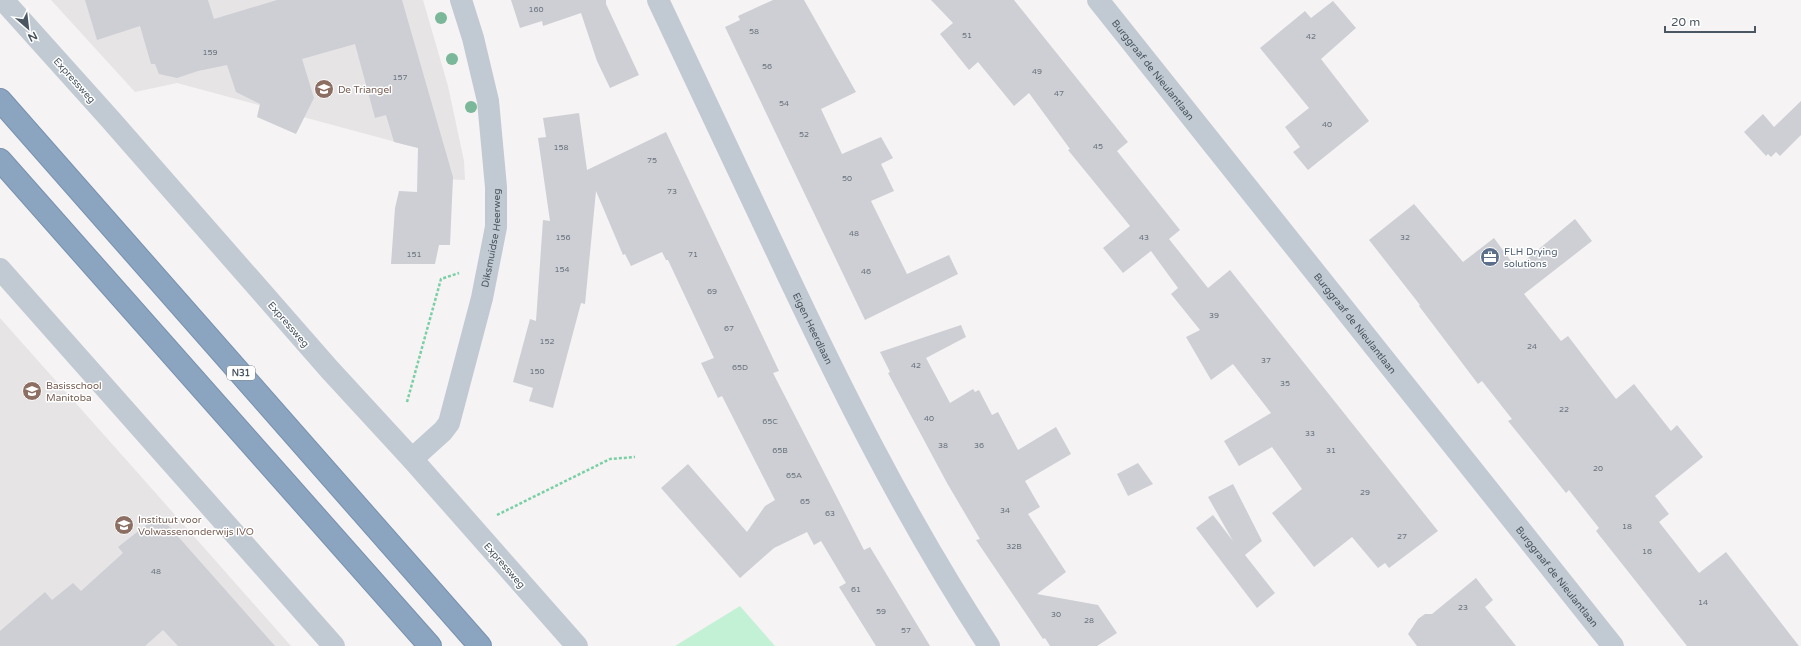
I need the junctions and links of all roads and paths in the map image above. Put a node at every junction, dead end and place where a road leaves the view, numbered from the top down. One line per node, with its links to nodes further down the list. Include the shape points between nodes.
1 (3, 0): 11 (street, Expressweg, via 330,370)
2 (461, 0): 11 (street, Diksmuidse Heerweg, via 488,101 496,187 496,227 482,298 449,423)
3 (658, 0): 17 (street, Eigen Heerdlaan, via 834,375 925,544)
4 (1098, 0): 18 (street, Burggraaf de Nieulantlaan)
5 (0, 100): 15 (highway, N31)
6 (0, 160): 14 (highway)
7 (0, 269): 13 (street)
8 (441, 279): 9 (path)
9 (407, 402)
10 (635, 457): 12 (path, via 610,458)
11 (412, 459): 16 (street, Expressweg)
12 (492, 518)
13 (334, 646)
14 (430, 646)
15 (480, 646)
16 (577, 646)
17 (989, 646)
18 (1613, 646)

